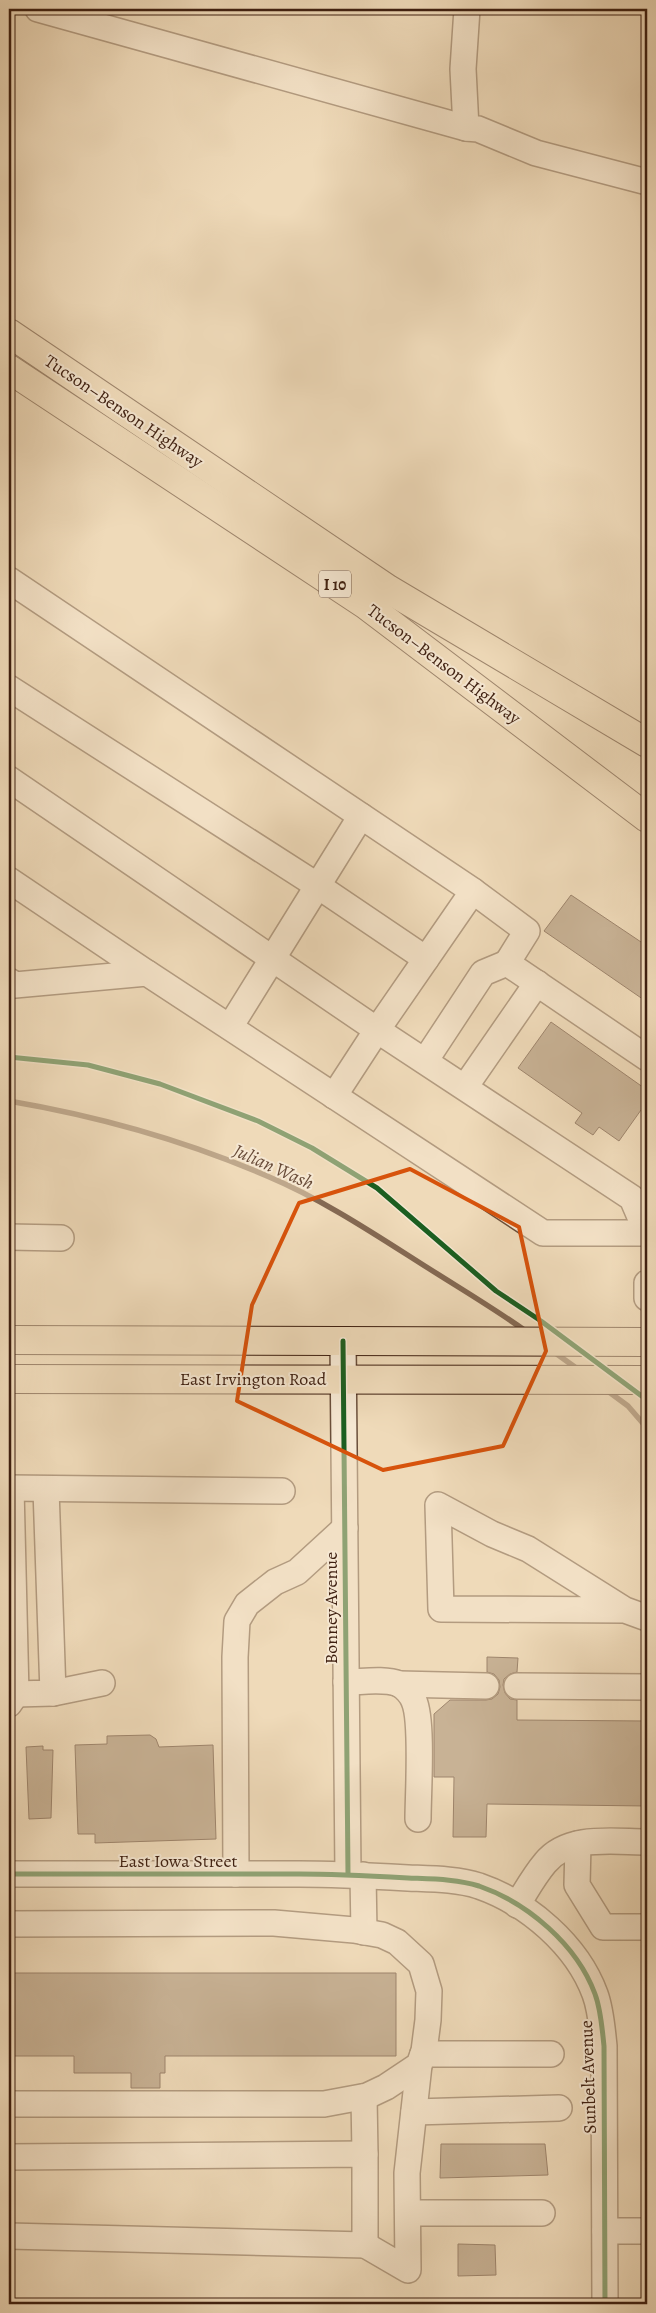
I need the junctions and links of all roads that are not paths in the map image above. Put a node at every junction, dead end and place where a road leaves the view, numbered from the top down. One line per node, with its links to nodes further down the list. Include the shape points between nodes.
1 (38, 9): 3 (street)
2 (467, 9): 3 (street, via 463,69)
3 (466, 128): 4 (street, via 536,153)
4 (647, 182)
5 (9, 333): 9 (main road, Tucson–Benson Highway / I 10, via 388,589)
6 (9, 369): 12 (main road, Tucson–Benson Highway / I 10, via 366,605)
7 (9, 580): 11 (street)
8 (9, 688): 14 (street)
9 (647, 743)
10 (9, 779): 16 (street)
11 (361, 816): 14 (street); 15 (street)
12 (647, 818)
13 (9, 880): 19 (street)
14 (318, 886): 16 (street); 17 (street)
15 (473, 890): 17 (street); 18 (street, via 527,931)
16 (273, 958): 22 (street); 23 (street)
17 (426, 960): 23 (street)
18 (506, 963): 21 (street); 25 (street, via 483,973)
19 (147, 973): 20 (street, via 15,985); 22 (street)
20 (9, 981)
21 (537, 983): 24 (street); 26 (street)
22 (230, 1027): 27 (street)
23 (377, 1030): 25 (street); 27 (street)
24 (647, 1058)
25 (425, 1061): 26 (street)
26 (465, 1087): 28 (street, via 632,1198)
27 (334, 1096): 28 (street, via 542,1233)
28 (647, 1233)
29 (9, 1237): 30 (street)
30 (61, 1238)
31 (647, 1283): 32 (street)
32 (647, 1298)
33 (9, 1340): 34 (main road)
34 (343, 1341): 35 (main road); 36 (street, Bonney Avenue)
35 (647, 1342)
36 (343, 1379): 37 (main road, East Irvington Road); 38 (main road, East Irvington Road); 42 (street, Bonney Avenue)
37 (9, 1380)
38 (647, 1380)
39 (10, 1488): 40 (street); 51 (street)
40 (46, 1489): 41 (street); 50 (street)
41 (282, 1491)
42 (344, 1528): 44 (street, Bonney Avenue); 56 (street, via 297,1572 275,1582 247,1604 237,1621)
43 (636, 1614): 43 (street, via 441,1609 438,1505 528,1549)
44 (346, 1682): 46 (street); 57 (street, Bonney Avenue)
45 (102, 1683): 50 (street)
46 (399, 1684): 47 (street); 52 (street, via 414,1701 417,1710)
47 (486, 1686)
48 (517, 1686): 49 (street)
49 (647, 1687)
50 (53, 1693): 51 (street)
51 (12, 1699)
52 (418, 1819)
53 (647, 1842): 54 (street)
54 (578, 1844): 58 (street, via 566,1846 545,1862); 60 (street, via 577,1885 603,1927)
55 (9, 1874): 56 (street, East Iowa Street)
56 (236, 1874): 57 (street, East Iowa Street)
57 (355, 1875): 58 (street, Sunbelt Avenue, via 450,1880 479,1886); 61 (street, Bonney Avenue)
58 (517, 1905): 72 (street, Sunbelt Avenue, via 563,1942 594,1993 604,2046)
59 (9, 1924): 61 (street, via 274,1923)
60 (647, 1927)
61 (364, 1932): 63 (street, via 397,1942 421,1964 429,1991)
62 (551, 2054): 63 (street)
63 (421, 2060): 64 (street, via 386,2087); 67 (street)
64 (364, 2097): 65 (street, via 324,2104); 68 (street)
65 (9, 2104)
66 (559, 2108): 67 (street)
67 (414, 2112): 70 (street, via 407,2173)
68 (365, 2154): 69 (street); 75 (street)
69 (9, 2157)
70 (408, 2213): 71 (street); 75 (street, via 408,2270)
71 (542, 2213)
72 (605, 2231): 73 (street); 76 (street, Sunbelt Avenue)
73 (647, 2231)
74 (9, 2236): 75 (street)
75 (365, 2245)
76 (605, 2304)

